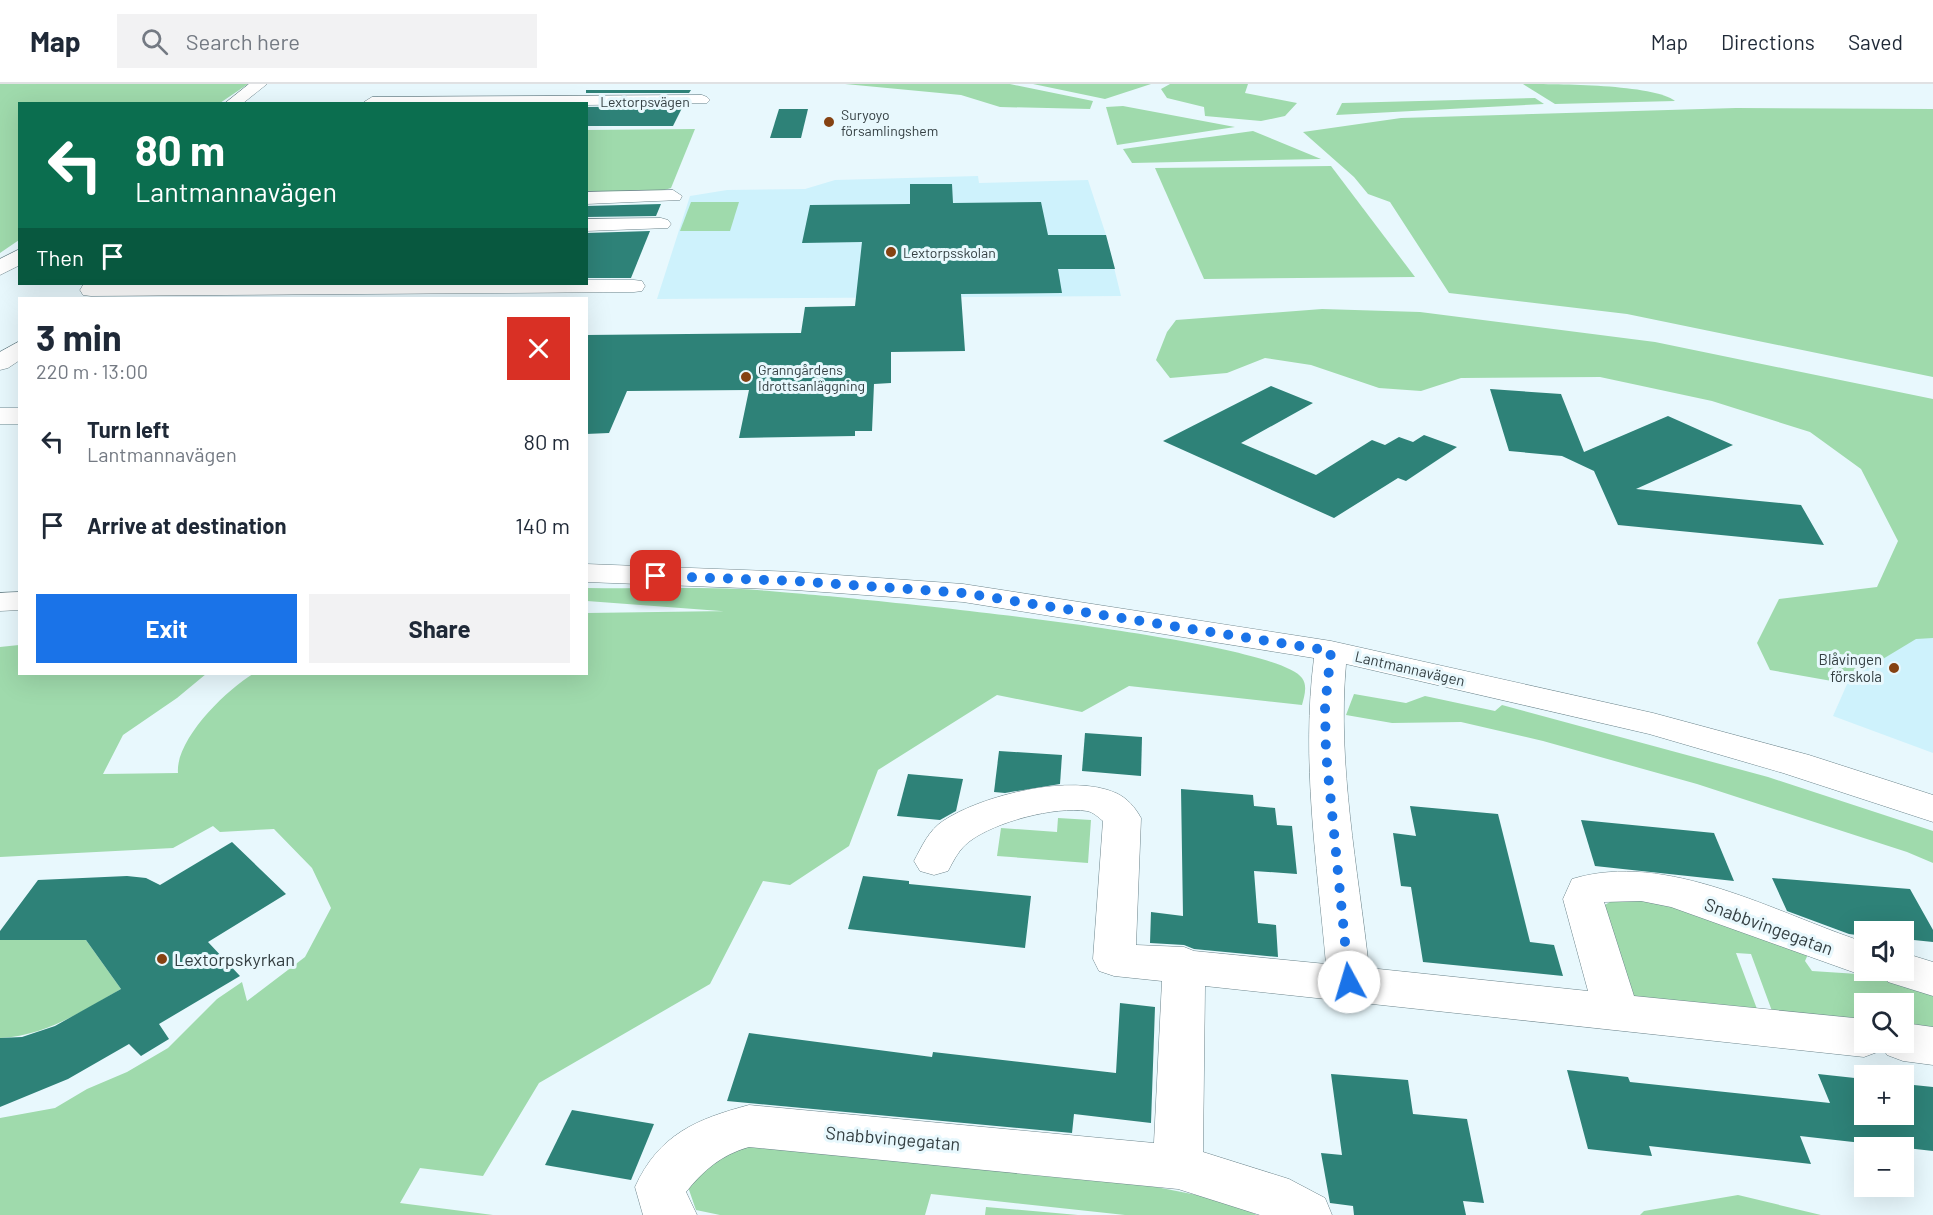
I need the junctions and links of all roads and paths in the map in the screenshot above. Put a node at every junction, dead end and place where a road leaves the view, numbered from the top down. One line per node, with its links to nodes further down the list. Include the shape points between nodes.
1 (259, 84): 5 (street)
2 (588, 84): 4 (street)
3 (702, 100): 4 (street, Lextorpsvägen)
4 (577, 101): 6 (street, Lextorpsvägen)
5 (234, 102)
6 (372, 102)
7 (673, 196): 8 (street)
8 (588, 198)
9 (661, 224): 10 (street)
10 (588, 225)
11 (18, 256): 12 (street)
12 (0, 269)
13 (634, 286): 14 (street)
14 (90, 291)
15 (15, 335): 16 (street)
16 (0, 363)
17 (0, 368): 18 (street)
18 (18, 368)
19 (0, 416): 20 (street)
20 (18, 416)
21 (588, 573): 24 (street, Lantmannavägen, via 906,587)
22 (18, 601): 23 (street)
23 (0, 602)
24 (1331, 651): 25 (street, Lantmannavägen, via 1653,724); 31 (street, via 1325,707 1326,753)
25 (1933, 808)
26 (934, 861): 28 (street, via 946,840 976,819 995,812 1022,804 1086,798 1112,806 1122,818 1123,831 1114,959)
27 (1854, 955): 32 (street, Snabbvingegatan, via 1708,902 1653,889 1600,886 1586,890 1583,899)
28 (1184, 964): 31 (street); 36 (street)
29 (1914, 973): 30 (street)
30 (1933, 979)
31 (1349, 982): 32 (street)
32 (1617, 1012): 33 (street)
33 (1854, 1037)
34 (1914, 1043): 35 (street)
35 (1933, 1046)
36 (1178, 1167): 37 (street, Snabbvingegatan, via 749,1126 713,1136 684,1158 660,1187 666,1210); 38 (street, Snabbvingegatan, via 1271,1195)
37 (672, 1215)
38 (1307, 1215)

